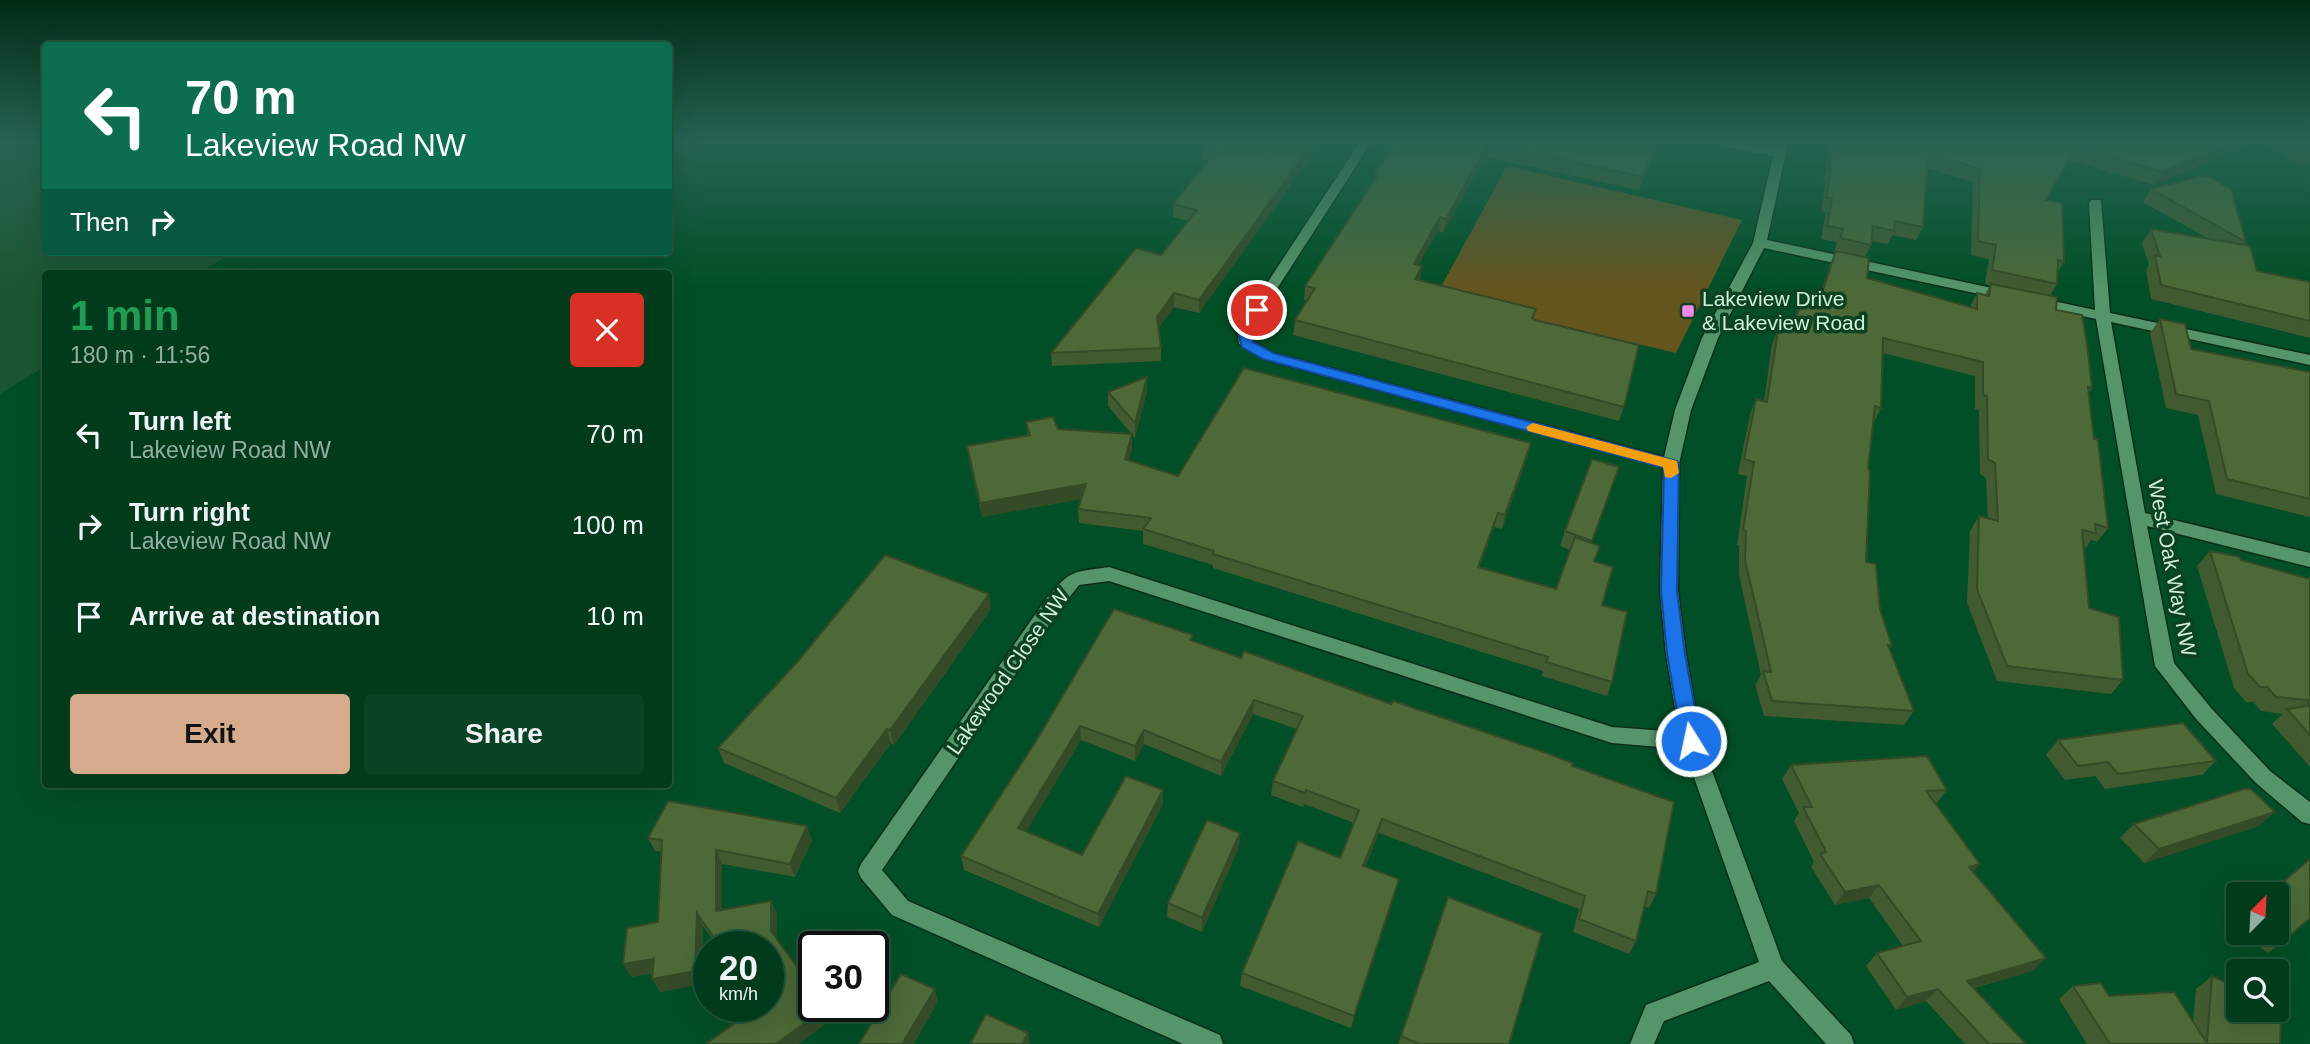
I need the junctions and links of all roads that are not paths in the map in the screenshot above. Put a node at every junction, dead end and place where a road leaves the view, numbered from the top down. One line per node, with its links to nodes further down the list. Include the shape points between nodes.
1 (1333, 192): 7 (street, via 1244,329 1247,344 1268,356)
2 (1771, 192): 4 (street)
3 (2096, 204): 5 (street, West Oak Way NW)
4 (1760, 243): 5 (street); 7 (street, via 1706,349 1683,410)
5 (2104, 316): 6 (street); 8 (street, West Oak Way NW)
6 (2310, 360)
7 (1671, 464): 10 (street, via 1669,591)
8 (2137, 517): 9 (street); 11 (street, West Oak Way NW, via 2165,666 2263,777)
9 (2310, 560)
10 (1691, 741): 12 (street); 13 (street, Lakewood Close NW, via 1612,735 1108,574 1074,579 869,870 900,908)
11 (2310, 815)
12 (1773, 968): 14 (street, via 1655,1013); 15 (street)
13 (1211, 1044)
14 (1642, 1044)
15 (1842, 1044)

